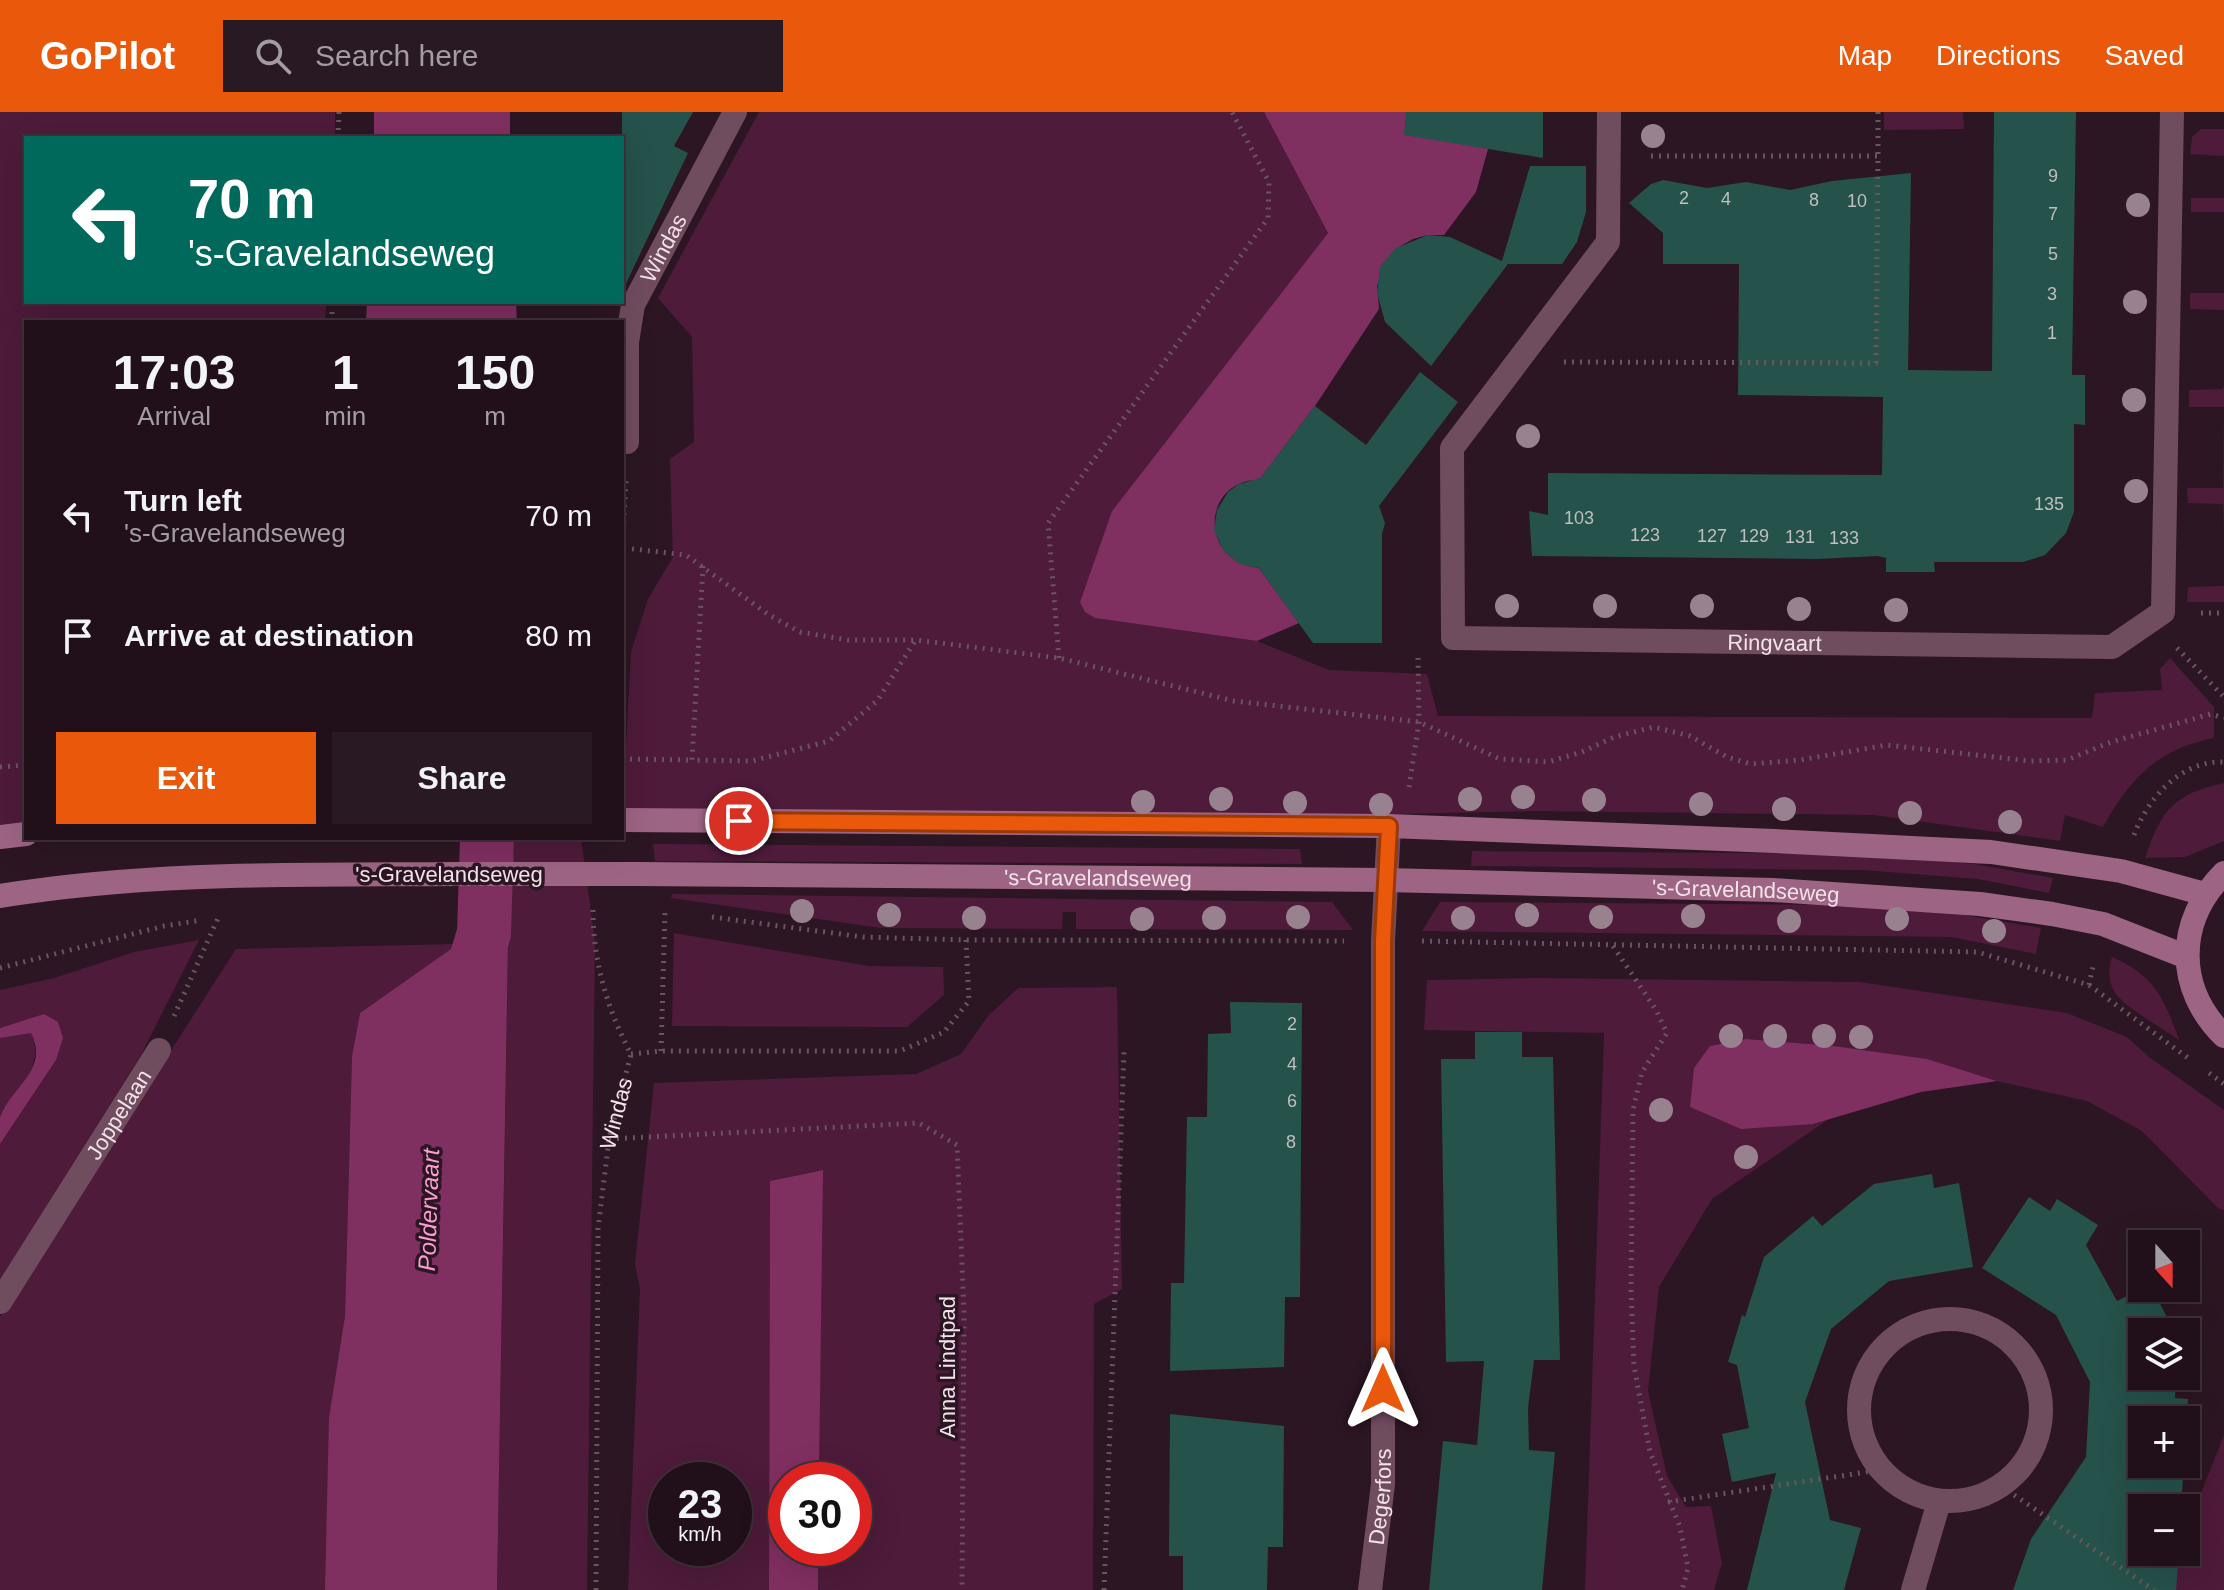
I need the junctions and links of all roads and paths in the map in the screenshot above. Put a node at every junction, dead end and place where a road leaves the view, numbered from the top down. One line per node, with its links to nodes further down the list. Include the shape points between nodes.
1 (339, 112): 7 (path)
2 (735, 112): 11 (street, Windas, via 633,305 627,342)
3 (1232, 112): 17 (path, via 1269,182 1268,218 1048,523)
4 (1609, 112): 8 (street)
5 (1878, 112): 9 (path)
6 (2172, 112): 14 (street)
7 (338, 136)
8 (1609, 156): 9 (path); 10 (street, via 1608,242)
9 (1878, 156): 10 (path, via 1876,363 1568,363)
10 (1519, 356): 15 (street, via 1452,448)
11 (627, 442): 12 (path)
12 (624, 548): 13 (path, via 686,555)
13 (703, 566): 16 (path, via 800,632 848,640); 22 (path)
14 (2163, 612): 15 (street, Ringvaart, via 2112,647); 18 (path, via 2170,641)
15 (1453, 638): 20 (path, via 1418,648)
16 (916, 640): 17 (path); 22 (path, via 877,701 829,741 752,761)
17 (1059, 658): 20 (path, via 1234,701)
18 (2224, 697)
19 (2224, 718): 20 (path, via 2211,714 2067,760 2030,761 1887,745 1751,764 1690,736 1654,727 1548,762 1500,759)
20 (1419, 722): 26 (path, via 1406,804)
21 (624, 759): 22 (path)
22 (692, 760)
23 (24, 765): 24 (path)
24 (0, 767)
25 (624, 820): 26 (main road)
26 (1389, 826): 30 (street, Degerfors); 31 (main road, via 1991,852 2121,871)
27 (24, 834): 28 (main road)
28 (0, 837)
29 (2224, 873): 31 (main road)
30 (1386, 880): 32 (main road, 's-Gravelandseweg, bridge, via 242,875 141,879); 39 (street, Degerfors); 41 (main road, 's-Gravelandseweg, via 1773,890 1980,904 2103,924)
31 (2205, 894): 41 (main road, via 2195,914)
32 (0, 896)
33 (593, 899): 47 (path, via 593,945 614,1022)
34 (665, 911): 45 (path)
35 (231, 915): 36 (path)
36 (219, 917): 42 (path); 44 (path, Joppelaan)
37 (711, 917): 38 (path, via 863,937)
38 (966, 940): 39 (path); 45 (path, Windas, via 969,1001 944,1032 900,1051)
39 (1383, 941): 40 (path); 60 (street, Degerfors, via 1383,1484)
40 (1612, 945): 48 (path, via 1977,952 2089,985); 55 (path, via 1667,1033 1642,1072 1633,1110 1631,1290 1634,1366 1650,1452)
41 (2187, 957): 43 (main road, via 2199,1003)
42 (0, 968)
43 (2224, 1036)
44 (159, 1050): 52 (street, Joppelaan)
45 (661, 1051): 47 (path, Windas)
46 (1124, 1052): 59 (path)
47 (631, 1054): 51 (path, Windas)
48 (2193, 1062)
49 (2204, 1070): 50 (path)
50 (2224, 1084)
51 (609, 1139): 57 (path, Windas, via 598,1229); 58 (path, Anna Lindtpad, via 919,1123 957,1145 964,1312)
52 (0, 1302)
53 (1880, 1470): 55 (path)
54 (2001, 1486): 56 (street, via 1980,1498); 56 (street, via 2033,1451 2043,1411 2038,1380 2018,1347 1990,1327 1954,1318 1919,1324 1887,1343 1867,1371 1858,1409 1863,1441 1880,1471 1910,1493); 63 (path)
55 (1668, 1502): 61 (path, via 1680,1527 1688,1568)
56 (1939, 1502): 62 (street)
57 (596, 1590)
58 (962, 1590)
59 (1104, 1590)
60 (1370, 1590)
61 (1682, 1590)
62 (1913, 1590)
63 (2154, 1590)

